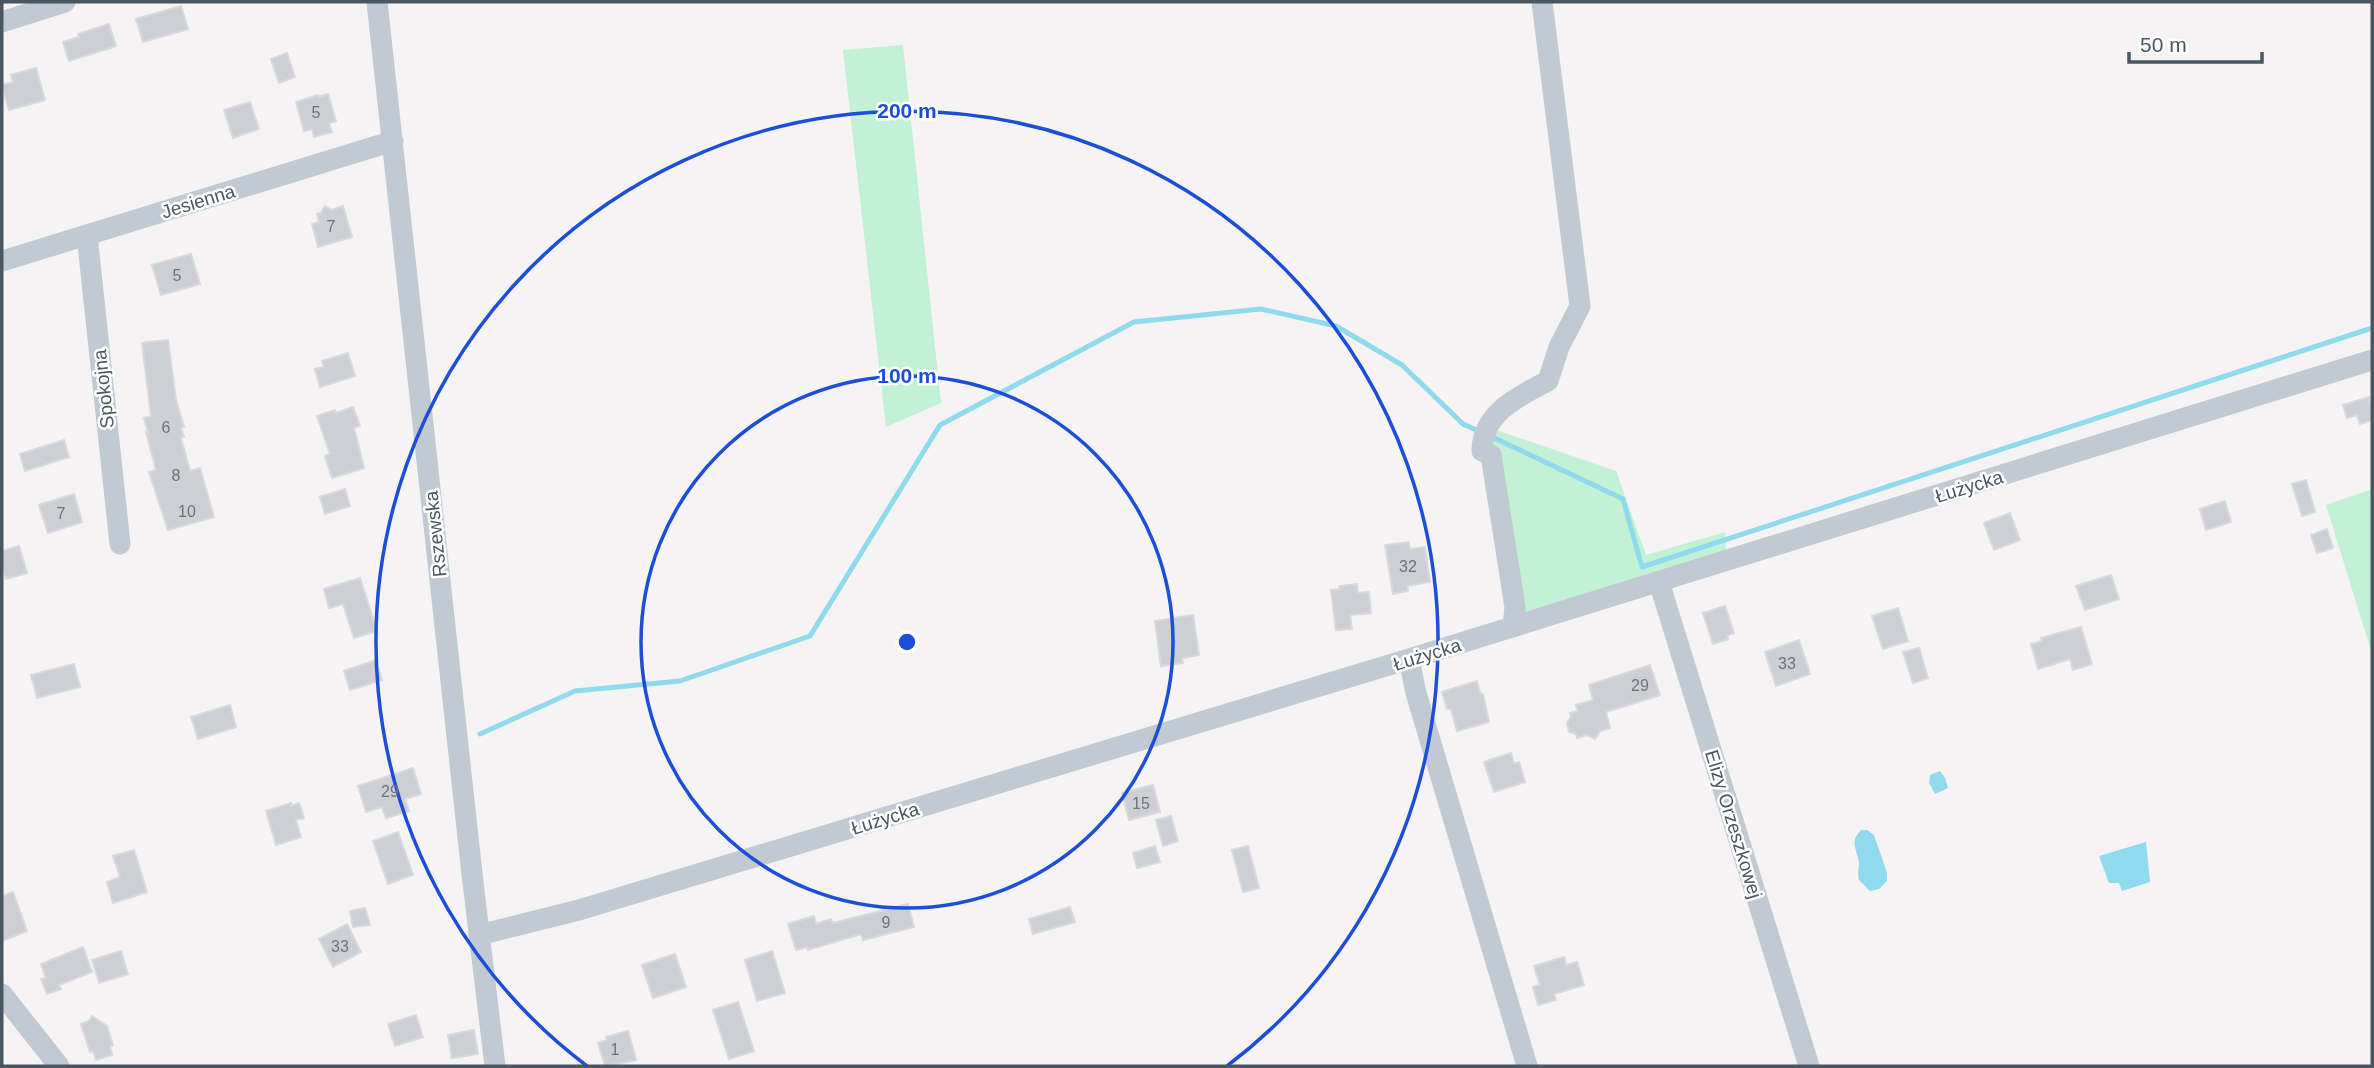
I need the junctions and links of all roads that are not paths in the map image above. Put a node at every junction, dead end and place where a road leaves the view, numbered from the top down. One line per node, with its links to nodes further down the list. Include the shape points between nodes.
1 (65, 2): 4 (street)
2 (377, 2): 5 (street, Rszewska)
3 (1542, 2): 11 (street, via 1580,306 1548,381 1499,411 1482,439 1482,451 1491,454 1515,607)
4 (2, 22)
5 (393, 141): 6 (street, Jesienna); 13 (street, Rszewska)
6 (87, 235): 7 (street, Jesienna); 9 (street, Spokojna)
7 (2, 261)
8 (2372, 360): 10 (street, Łużycka)
9 (120, 544)
10 (1659, 582): 11 (street, Łużycka); 18 (street, Elizy Orzeszkowej)
11 (1513, 627): 12 (street, Łużycka)
12 (1409, 659): 13 (street, Łużycka, via 579,910); 17 (street)
13 (479, 935): 16 (street, Rszewska)
14 (2, 994): 15 (street)
15 (59, 1066)
16 (495, 1066)
17 (1527, 1066)
18 (1809, 1066)

